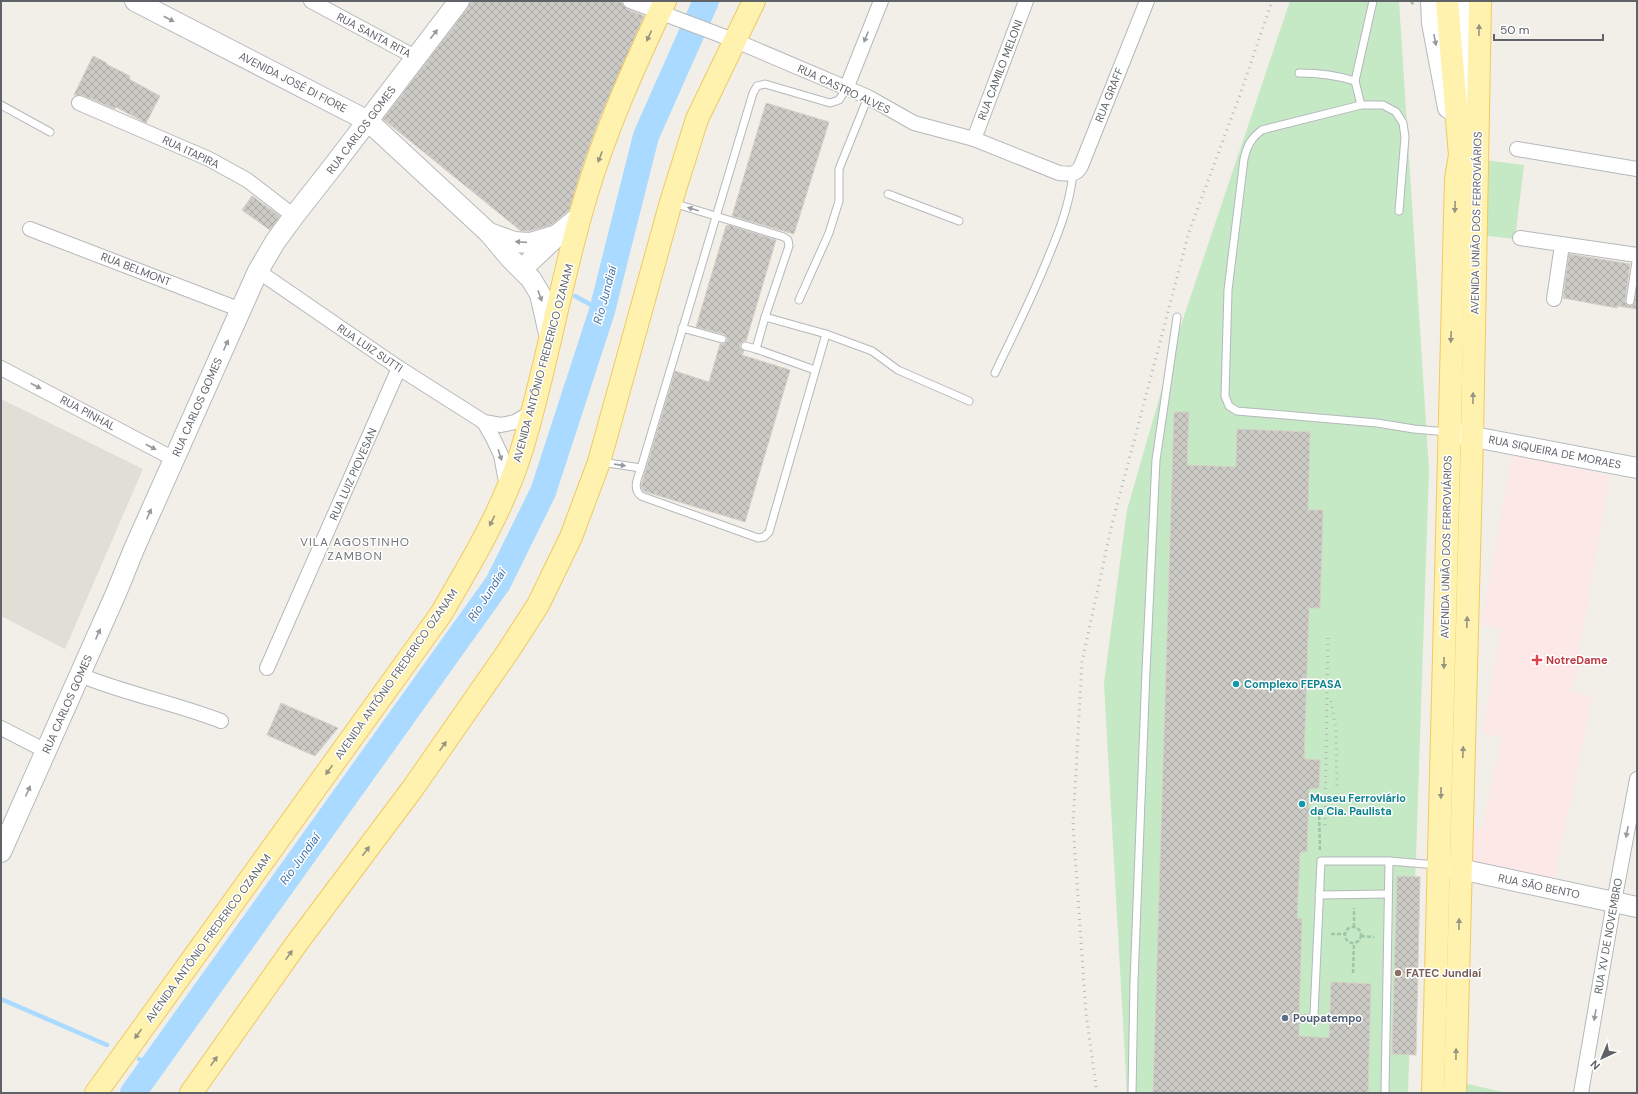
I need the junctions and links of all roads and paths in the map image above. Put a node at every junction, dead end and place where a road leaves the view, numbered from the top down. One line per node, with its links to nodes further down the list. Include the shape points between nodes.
1 (135, 1): 25 (main road, AVENIDA JOSÉ DI FIORE, one-way to 25)
2 (311, 1): 16 (street, RUA SANTA RITA)
3 (459, 1): 16 (main road, RUA CARLOS GOMES, one-way to 3)
4 (630, 1): 14 (street, RUA CASTRO ALVES)
5 (754, 1): 15 (main road)
6 (881, 1): 19 (street, one-way to 19)
7 (1026, 1): 27 (street, RUA CAMILO MELONI)
8 (1147, 1): 30 (street, RUA GRAFF, via 1081,166 1078,171)
9 (1374, 1): 18 (lane)
10 (1431, 1): 31 (main road, one-way to 31, via 1432,23 1451,126)
11 (1447, 1): 31 (main road, AVENIDA UNIÃO DOS FERROVIÁRIOS, via 1460,155)
12 (1462, 1): 24 (main road, via 1468,90)
13 (1480, 1): 24 (main road, AVENIDA UNIÃO DOS FERROVIÁRIOS, one-way to 13)
14 (666, 10): 15 (street, RUA CASTRO ALVES); 36 (main road, AVENIDA ANTÔNIO FREDERICO OZANAM, one-way to 36, via 632,72 592,176)
15 (729, 38): 19 (street, RUA CASTRO ALVES); 33 (main road, via 697,120)
16 (415, 57): 25 (main road, RUA CARLOS GOMES)
17 (1299, 74): 18 (lane, via 1320,73)
18 (1355, 80): 23 (lane)
19 (846, 88): 20 (street, RUA CASTRO ALVES); 37 (lane, via 839,100 830,103 765,84 758,86 753,93)
20 (868, 98): 27 (street, RUA CASTRO ALVES, via 914,123); 48 (lane, via 839,169 839,201 829,232)
21 (79, 103): 35 (street, RUA ITAPIRA, via 208,159 247,180)
22 (1, 105): 26 (lane)
23 (1361, 105): 34 (lane, via 1383,105 1396,112 1403,123 1405,137); 66 (lane, via 1262,130 1253,136 1247,146 1228,290 1225,396 1229,406 1237,411)
24 (1478, 118): 67 (main road, AVENIDA UNIÃO DOS FERROVIÁRIOS, one-way to 24)
25 (368, 121): 35 (main road, RUA CARLOS GOMES); 40 (main road, AVENIDA JOSÉ DI FIORE)
26 (50, 132)
27 (974, 139): 30 (street, RUA CASTRO ALVES)
28 (1517, 150): 29 (street)
29 (1637, 169)
30 (1066, 174): 62 (lane, via 1066,211 1027,309)
31 (1456, 179): 66 (main road, AVENIDA UNIÃO DOS FERROVIÁRIOS, one-way to 66)
32 (888, 194): 38 (lane)
33 (671, 202): 37 (lane, one-way to 33); 69 (main road)
34 (1399, 211)
35 (294, 216): 46 (main road, RUA CARLOS GOMES)
36 (580, 216): 41 (main road); 55 (main road, AVENIDA ANTÔNIO FREDERICO OZANAM)
37 (715, 216): 51 (lane, via 788,240 789,246); 53 (lane)
38 (959, 221)
39 (30, 229): 50 (street, RUA BELMONT)
40 (489, 233): 41 (main road, one-way to 40, via 530,243 514,242); 45 (main road, AVENIDA JOSÉ DI FIORE)
41 (557, 235): 45 (main road)
42 (1520, 238): 43 (street)
43 (1562, 245): 44 (street); 47 (street)
44 (1637, 255): 49 (lane)
45 (522, 269): 55 (main road, AVENIDA JOSÉ DI FIORE, one-way to 55, via 540,294)
46 (258, 271): 50 (main road, RUA CARLOS GOMES); 60 (street, RUA LUIZ SUTTI)
47 (1554, 299)
48 (799, 300)
49 (1630, 301)
50 (242, 310): 68 (main road, RUA CARLOS GOMES, one-way to 50)
51 (765, 317): 54 (lane); 58 (lane)
52 (1177, 317): 100 (lane, via 1156,460 1134,974)
53 (682, 328): 56 (lane); 70 (lane)
54 (826, 334): 61 (lane); 63 (lane, via 872,351 898,370)
55 (550, 338): 64 (main road, AVENIDA ANTÔNIO FREDERICO OZANAM)
56 (722, 339)
57 (745, 346): 58 (lane)
58 (756, 349): 61 (lane)
59 (1, 368): 68 (street, RUA PINHAL, one-way to 68)
60 (399, 368): 65 (street, RUA LUIZ SUTTI); 73 (street, RUA LUIZ PIOVESAN)
61 (815, 370): 70 (lane, via 769,532 764,537 758,538 641,496 636,492 635,486)
62 (995, 373)
63 (969, 401)
64 (532, 412): 65 (street, RUA LUIZ SUTTI, via 515,422 501,425); 72 (main road, AVENIDA ANTÔNIO FREDERICO OZANAM)
65 (484, 422): 72 (street, RUA LUIZ SUTTI, one-way to 72, via 501,455)
66 (1448, 432): 67 (main road, RUA SIQUEIRA DE MORAES); 84 (main road, AVENIDA UNIÃO DOS FERROVIÁRIOS, one-way to 84)
67 (1472, 437): 71 (main road, RUA SIQUEIRA DE MORAES); 84 (main road, AVENIDA UNIÃO DOS FERROVIÁRIOS, one-way to 67)
68 (174, 459): 74 (main road, RUA CARLOS GOMES, one-way to 68)
69 (599, 462): 70 (lane, one-way to 70); 99 (main road, one-way to 69, via 297,943 413,788 509,650 538,605 571,537)
70 (641, 468)
71 (1637, 468)
72 (507, 490): 98 (main road, AVENIDA ANTÔNIO FREDERICO OZANAM, one-way to 98, via 476,554 441,614)
73 (267, 668)
74 (80, 674): 75 (street, via 107,686 192,710); 77 (main road, RUA CARLOS GOMES)
75 (221, 721)
76 (1, 728): 77 (street)
77 (46, 751): 80 (main road, RUA CARLOS GOMES, one-way to 77)
78 (1637, 780): 87 (street, RUA XV DE NOVEMBRO, one-way to 87)
79 (1308, 810): 82 (path, via 1319,809)
80 (9, 812): 81 (main road, RUA CARLOS GOMES)
81 (1, 852)
82 (1321, 861): 83 (lane); 85 (lane)
83 (1389, 862): 84 (lane); 86 (lane)
84 (1450, 867): 87 (main road, RUA SÃO BENTO); 102 (main road, AVENIDA UNIÃO DOS FERROVIÁRIOS); 103 (main road, AVENIDA UNIÃO DOS FERROVIÁRIOS, one-way to 84)
85 (1319, 894): 86 (lane); 97 (lane, via 1314,1015 1312,1018)
86 (1388, 894): 101 (lane)
87 (1614, 902): 88 (main road, RUA SÃO BENTO); 104 (street, RUA XV DE NOVEMBRO, one-way to 104)
88 (1637, 907)
89 (1354, 908): 90 (path)
90 (1354, 927): 92 (path, via 1348,929); 93 (path)
91 (1331, 934): 92 (path)
92 (1345, 934): 95 (path, via 1348,941)
93 (1361, 936): 94 (path); 95 (path, via 1359,941)
94 (1374, 937)
95 (1354, 943): 96 (path)
96 (1353, 973)
97 (1299, 1019)
98 (96, 1093)
99 (191, 1093)
100 (1132, 1093)
101 (1385, 1093)
102 (1434, 1093)
103 (1455, 1093)
104 (1581, 1093)

